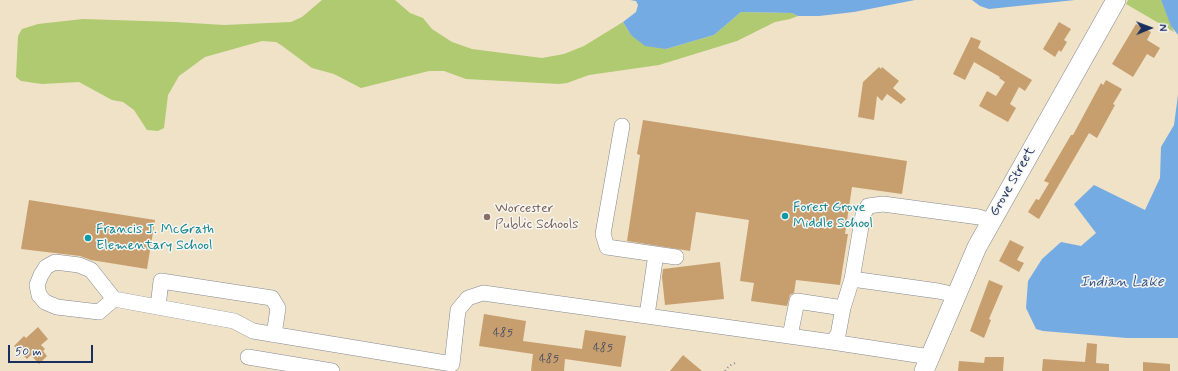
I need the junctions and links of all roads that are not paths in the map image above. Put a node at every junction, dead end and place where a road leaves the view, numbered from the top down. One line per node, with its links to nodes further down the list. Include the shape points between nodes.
1 (1116, 0): 3 (main road, Grove Street)
2 (622, 126): 4 (lane, via 603,234 607,246)
3 (991, 221): 6 (lane, via 979,217 883,204 868,206 863,215); 7 (main road, Grove Street)
4 (656, 254): 5 (lane); 11 (lane)
5 (676, 257)
6 (852, 279): 7 (lane); 10 (lane)
7 (956, 295): 16 (main road, Grove Street)
8 (114, 299): 8 (lane, via 99,312 57,307 45,302 39,295 37,285 46,267 55,262 79,265 91,270); 9 (lane)
9 (158, 307): 12 (lane, via 234,321 253,331); 12 (lane, via 161,282 272,298 278,308)
10 (843, 308): 13 (lane, via 798,301); 14 (lane, via 838,335)
11 (647, 315): 13 (lane); 17 (lane, via 497,294 476,294 464,300 458,310)
12 (274, 335): 17 (lane)
13 (790, 336): 14 (lane)
14 (832, 342): 16 (lane)
15 (248, 357): 18 (lane)
16 (927, 364)
17 (452, 368)
18 (332, 371)

